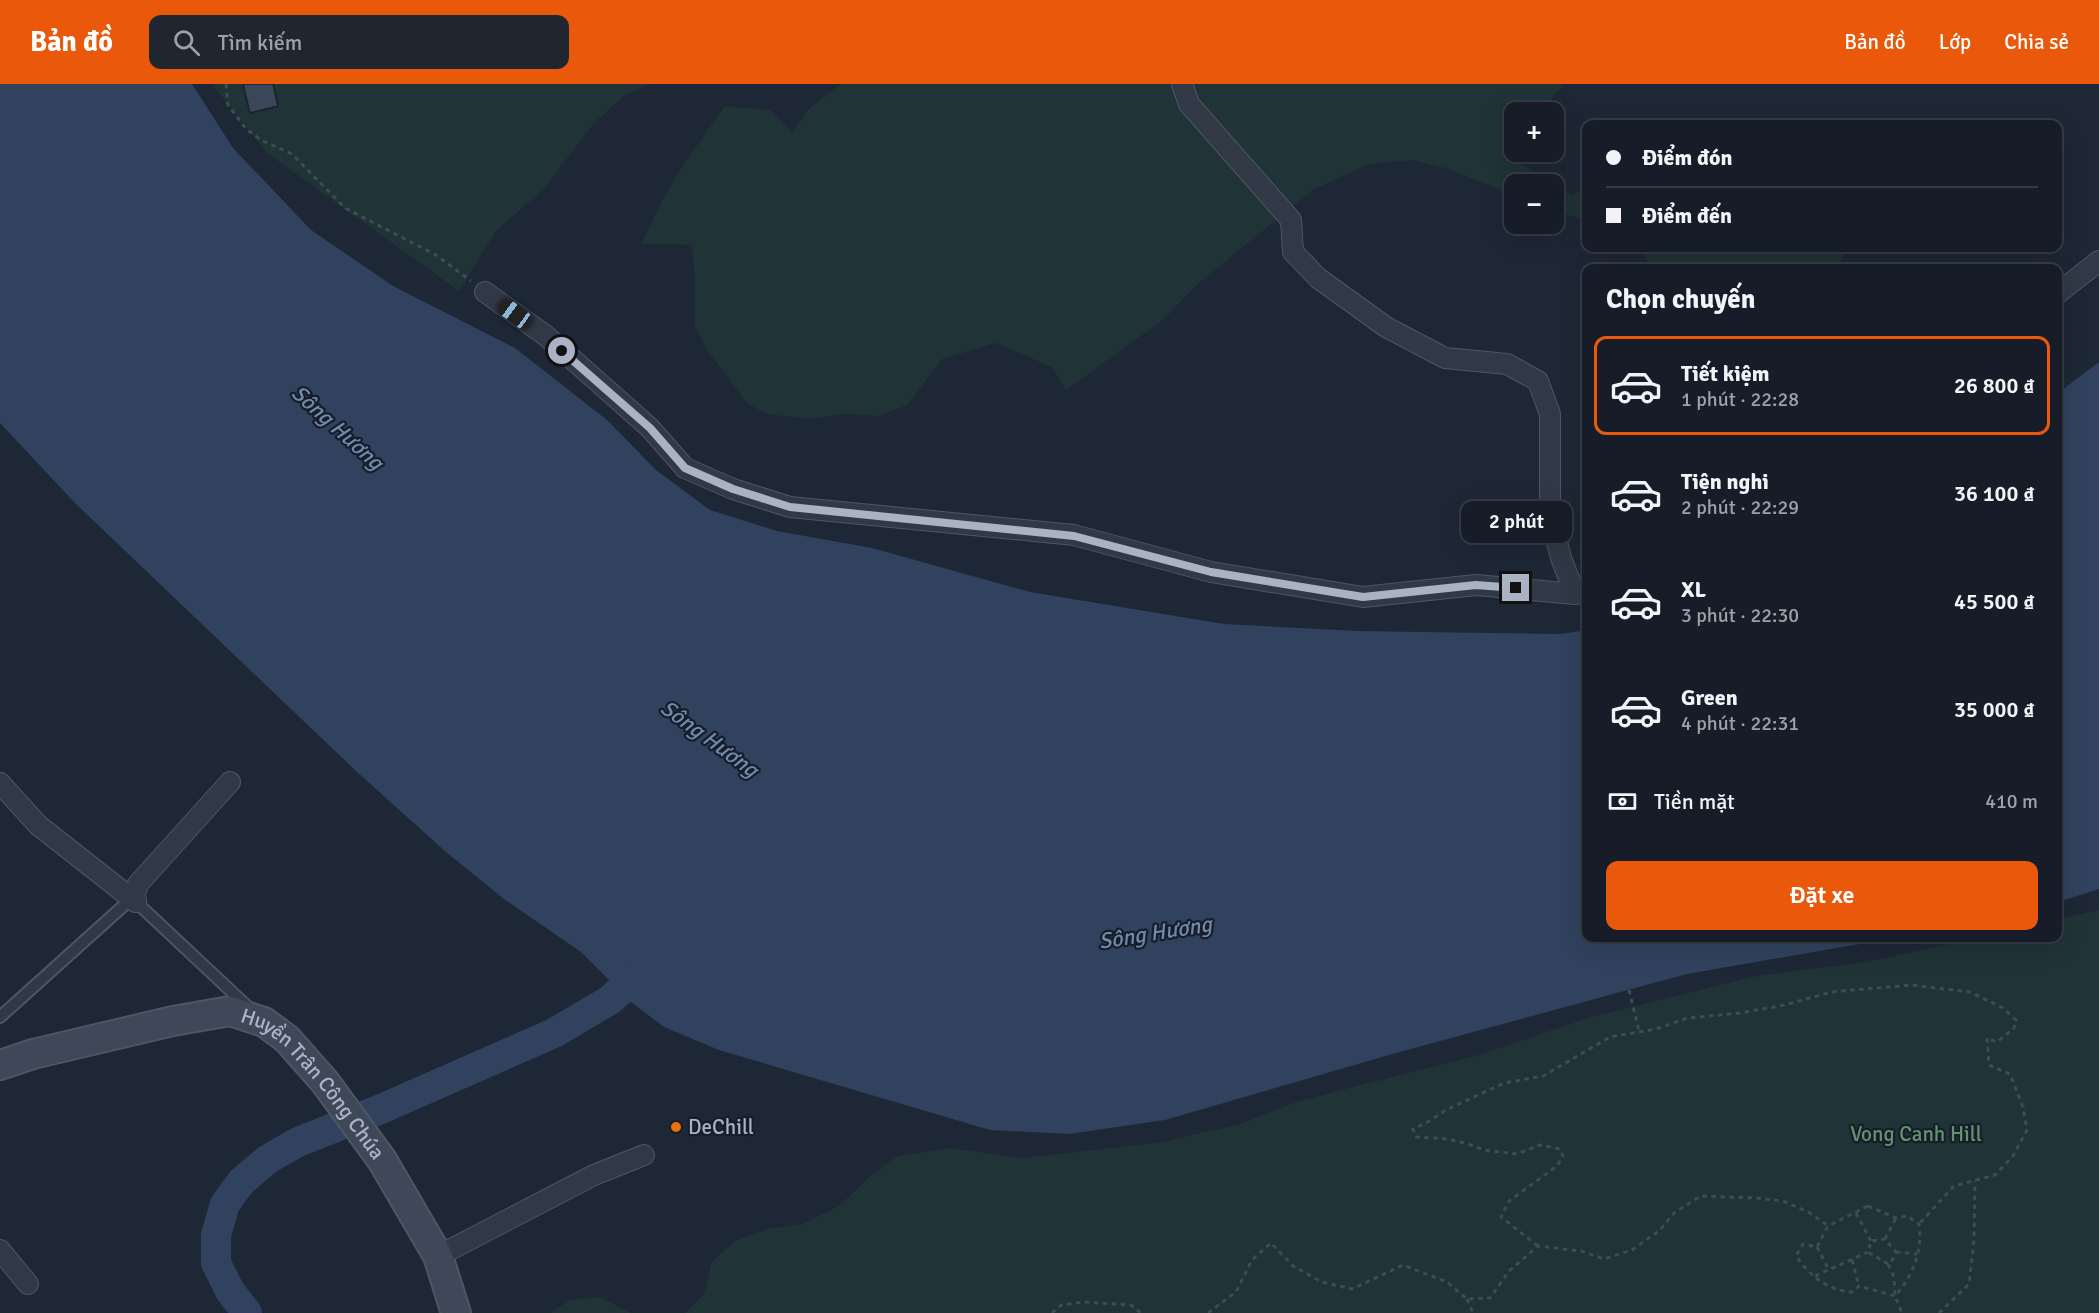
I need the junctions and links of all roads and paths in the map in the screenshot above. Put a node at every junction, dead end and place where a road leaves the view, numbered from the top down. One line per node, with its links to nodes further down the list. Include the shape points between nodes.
1 (226, 84): 5 (path, via 228,105 246,129 291,154 345,208 435,255)
2 (1182, 84): 6 (street, via 1189,104 1291,220 1293,252 1318,278 1386,327 1445,358 1507,364 1538,381 1550,414 1550,514 1562,558)
3 (2099, 261): 4 (street)
4 (2062, 290)
5 (485, 292): 6 (street, via 544,335 650,428 685,468 790,507 1074,536 1211,572 1363,597 1476,585)
6 (1581, 593)
7 (230, 782): 9 (street, via 138,884)
8 (0, 783): 9 (street, via 38,825)
9 (133, 900): 11 (lane); 12 (lane)
10 (1629, 990): 13 (path)
11 (0, 1017)
12 (264, 1022): 14 (street, Huyền Trân Công Chúa, via 230,1011 33,1054); 29 (street, Huyền Trân Công Chúa, via 287,1039 325,1082 382,1160)
13 (1639, 1032): 16 (path, via 1688,1018 1785,1005 1831,992 1911,986 1971,992 2003,1008 2016,1020 2014,1028 1997,1042 1987,1038 1987,1052 1989,1065 2010,1074 2027,1130 2013,1156 1995,1175); 23 (path, via 1610,1036 1543,1076 1504,1083 1413,1129 1416,1137 1448,1139 1484,1150 1517,1154 1540,1145 1560,1149 1563,1156 1557,1166 1509,1201 1501,1217)
14 (0, 1065)
15 (644, 1155): 29 (street, via 594,1175)
16 (1974, 1180): 19 (path, via 1954,1186); 44 (path, via 1969,1284)
17 (1855, 1213): 18 (path, via 1869,1206); 20 (path); 22 (path)
18 (1896, 1218): 19 (path, via 1907,1216); 21 (path)
19 (1919, 1224): 28 (path)
20 (1828, 1226): 23 (path, via 1783,1201 1701,1196 1675,1212 1660,1230 1632,1250 1604,1259 1581,1251); 24 (path)
21 (1884, 1239): 22 (path); 27 (path)
22 (1871, 1241): 26 (path)
23 (1538, 1246): 37 (path, via 1509,1271 1490,1298)
24 (1817, 1247): 32 (path); 33 (path, via 1803,1244 1796,1256)
25 (0, 1250): 34 (street)
26 (1868, 1252): 30 (path); 31 (path)
27 (1896, 1252): 28 (path); 31 (path)
28 (1917, 1254): 36 (path, via 1907,1283)
29 (438, 1256): 38 (street, Huyền Trân Công Chúa)
30 (1852, 1260): 32 (path); 35 (path)
31 (1888, 1264): 36 (path, via 1894,1277)
32 (1829, 1270): 33 (path)
33 (1815, 1276): 35 (path, via 1840,1291 1853,1292)
34 (28, 1284)
35 (1858, 1286): 36 (path)
36 (1895, 1296): 43 (path)
37 (1467, 1299): 41 (path, via 1447,1282 1403,1265 1352,1289 1322,1282 1293,1266 1271,1243 1252,1260 1236,1292); 42 (path)
38 (456, 1313)
39 (1052, 1313): 40 (path, via 1061,1305 1084,1302 1131,1305)
40 (1140, 1313)
41 (1208, 1313)
42 (1473, 1313)
43 (1902, 1313)
44 (1940, 1313)

